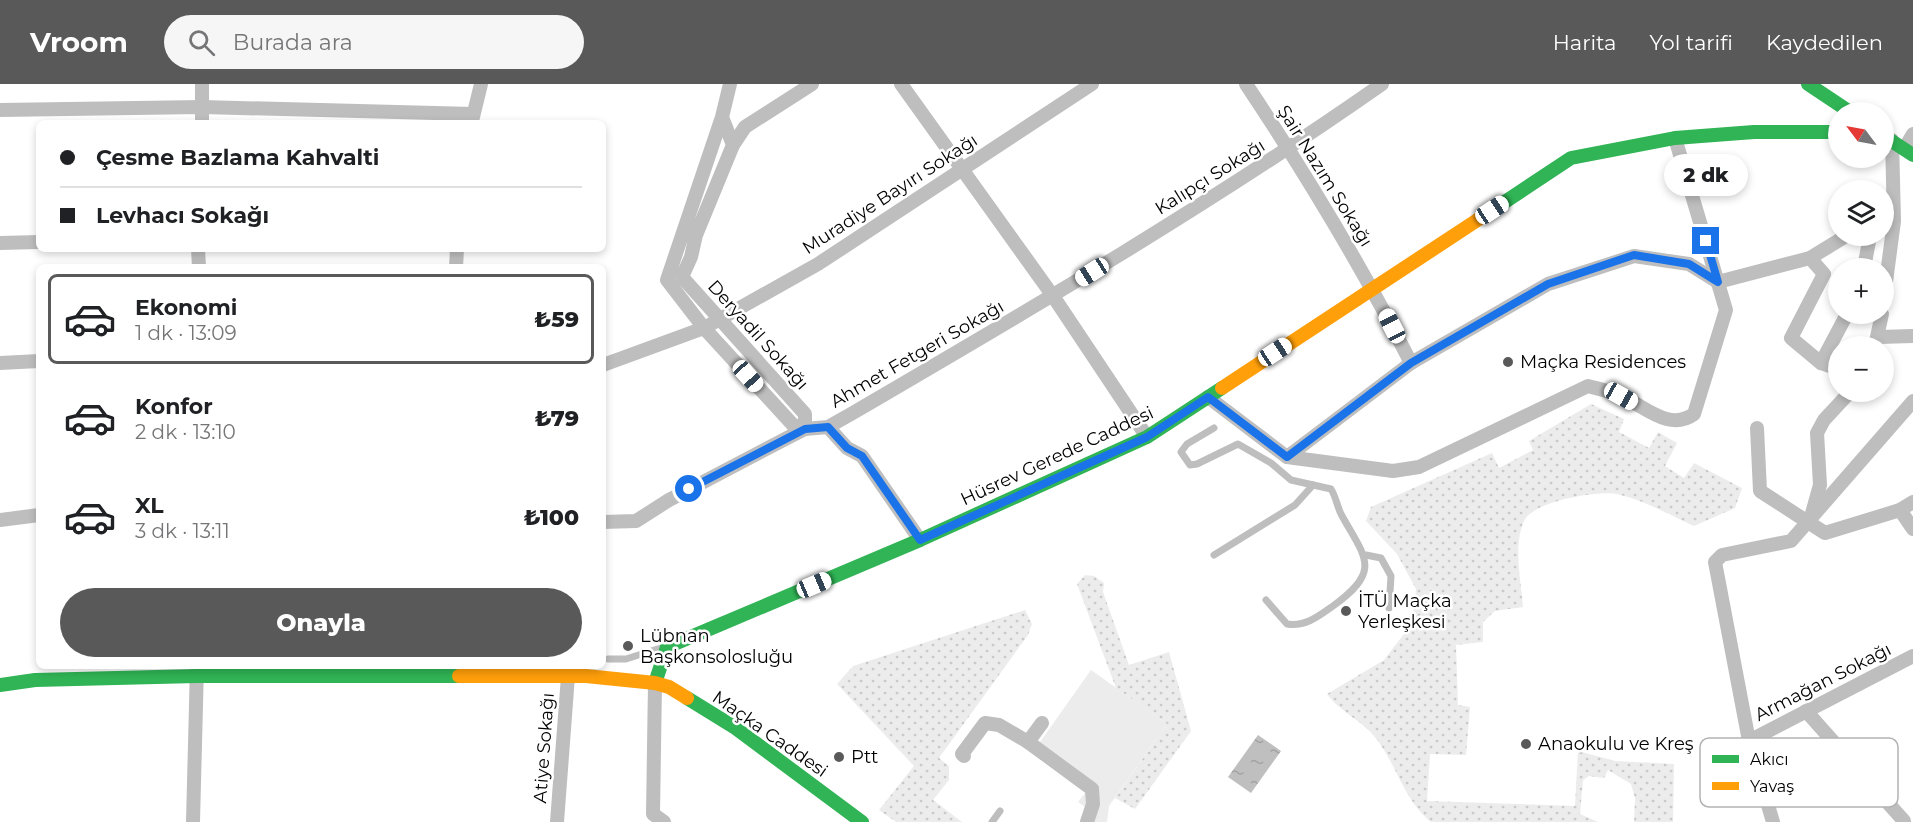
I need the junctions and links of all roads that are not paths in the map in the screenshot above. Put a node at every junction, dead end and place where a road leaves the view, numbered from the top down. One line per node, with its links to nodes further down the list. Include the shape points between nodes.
1 (202, 84): 11 (street)
2 (482, 84): 14 (street)
3 (729, 84): 13 (street, Deryadil Sokağı)
4 (812, 84): 22 (street, Deryadil Sokağı, via 745,127)
5 (901, 84): 25 (street)
6 (1092, 84): 25 (street, Muradiye Bayırı Sokağı)
7 (1246, 84): 23 (street, Şair Nazım Sokağı)
8 (1382, 84): 23 (street, Kalıpçı Sokağı)
9 (1808, 84): 10 (street)
10 (1836, 102)
11 (202, 107): 12 (street); 14 (street); 15 (street)
12 (0, 110)
13 (722, 117): 22 (street); 29 (street, Deryadil Sokağı)
14 (472, 118)
15 (202, 120)
16 (1828, 122): 18 (street)
17 (1828, 132): 18 (street, Hüsrev Gerede Caddesi)
18 (1816, 133): 20 (street, Hüsrev Gerede Caddesi, via 1754,132)
19 (1913, 134): 24 (street)
20 (1675, 138): 32 (street); 33 (street, Hüsrev Gerede Caddesi, via 1571,158)
21 (1894, 142): 24 (street)
22 (733, 145): 30 (street, Deryadil Sokağı, via 696,235)
23 (1289, 149): 33 (street, Şair Nazım Sokağı); 34 (street, Kalıpçı Sokağı)
24 (1909, 152)
25 (962, 168): 34 (street); 35 (street, Muradiye Bayırı Sokağı, via 818,264)
26 (36, 242): 27 (street)
27 (0, 243)
28 (1830, 246): 31 (street)
29 (677, 252): 30 (street); 37 (street, Deryadil Sokağı, via 667,280)
30 (691, 257): 35 (street, Deryadil Sokağı, via 682,277)
31 (1810, 258): 32 (street); 43 (street, via 1824,274 1791,338)
32 (1718, 282): 42 (street, via 1689,264 1634,255 1548,284); 54 (street, via 1726,310 1694,414 1684,421 1666,420 1621,396 1588,386 1419,467 1393,471)
33 (1373, 288): 42 (street, Şair Nazım Sokağı); 46 (street, Hüsrev Gerede Caddesi)
34 (1053, 296): 49 (street, Ahmet Fetgeri Sokağı); 53 (street)
35 (720, 320): 37 (street, Muradiye Bayırı Sokağı); 52 (street, Deryadil Sokağı, via 805,414)
36 (1842, 324): 43 (street)
37 (704, 328): 44 (street, Muradiye Bayırı Sokağı); 52 (street, Deryadil Sokağı, via 792,425)
38 (1913, 336): 39 (street)
39 (1894, 339)
40 (36, 361): 41 (street)
41 (0, 363)
42 (1411, 363): 54 (street)
43 (1821, 363): 45 (street)
44 (606, 364)
45 (1828, 365)
46 (1208, 397): 53 (street, Hüsrev Gerede Caddesi); 54 (street)
47 (1913, 401): 61 (street)
48 (1841, 402): 61 (street, via 1817,433 1820,485)
49 (828, 427): 52 (street, Ahmet Fetgeri Sokağı); 63 (street, via 847,448 862,456)
50 (1214, 428): 55 (lane, via 1181,452 1190,465 1238,444 1291,480)
51 (1757, 428): 61 (street, via 1760,491)
52 (805, 429): 60 (street, Ahmet Fetgeri Sokağı, via 636,521)
53 (1147, 437): 63 (street, Hüsrev Gerede Caddesi)
54 (1287, 457)
55 (1313, 485): 64 (lane, via 1295,506); 65 (lane, via 1332,489 1339,511)
56 (1913, 502): 57 (street)
57 (1900, 510): 61 (street, via 1825,533); 62 (street)
58 (36, 515): 59 (street)
59 (0, 520)
60 (606, 522)
61 (1809, 522): 78 (street, via 1791,541 1722,555 1715,562)
62 (1913, 529)
63 (920, 540): 68 (street, Hüsrev Gerede Caddesi)
64 (1214, 555)
65 (1366, 555): 66 (lane, via 1363,578 1348,596 1316,619 1297,626 1287,624); 67 (lane, via 1381,558 1391,576)
66 (1266, 600)
67 (1389, 608)
68 (667, 646): 70 (lane, Hüsrev Gerede Caddesi, via 627,659); 74 (street)
69 (1913, 656): 76 (street, Armağan Sokağı)
70 (608, 659)
71 (197, 671): 73 (street, Maçka Caddesi); 75 (street, Maçka Caddesi); 87 (street)
72 (587, 671): 73 (street, Maçka Caddesi); 74 (street, Maçka Caddesi)
73 (568, 676): 88 (street, Atiye Sokağı)
74 (655, 683): 89 (street, via 653,814); 90 (street, Maçka Caddesi, via 669,687 734,727)
75 (0, 685)
76 (1806, 711): 79 (street, Armağan Sokağı); 80 (street)
77 (1042, 723): 81 (street)
78 (1748, 738)
79 (1755, 738)
80 (1831, 738)
81 (1028, 742): 82 (street, via 1017,730 983,722); 92 (street, via 1092,789 1093,804)
82 (963, 752)
83 (1769, 807): 93 (street)
84 (1895, 807): 86 (street)
85 (1000, 811): 91 (lane)
86 (1906, 819)
87 (193, 822)
88 (557, 822)
89 (664, 822)
90 (861, 822)
91 (992, 822)
92 (1087, 822)
93 (1773, 822)

